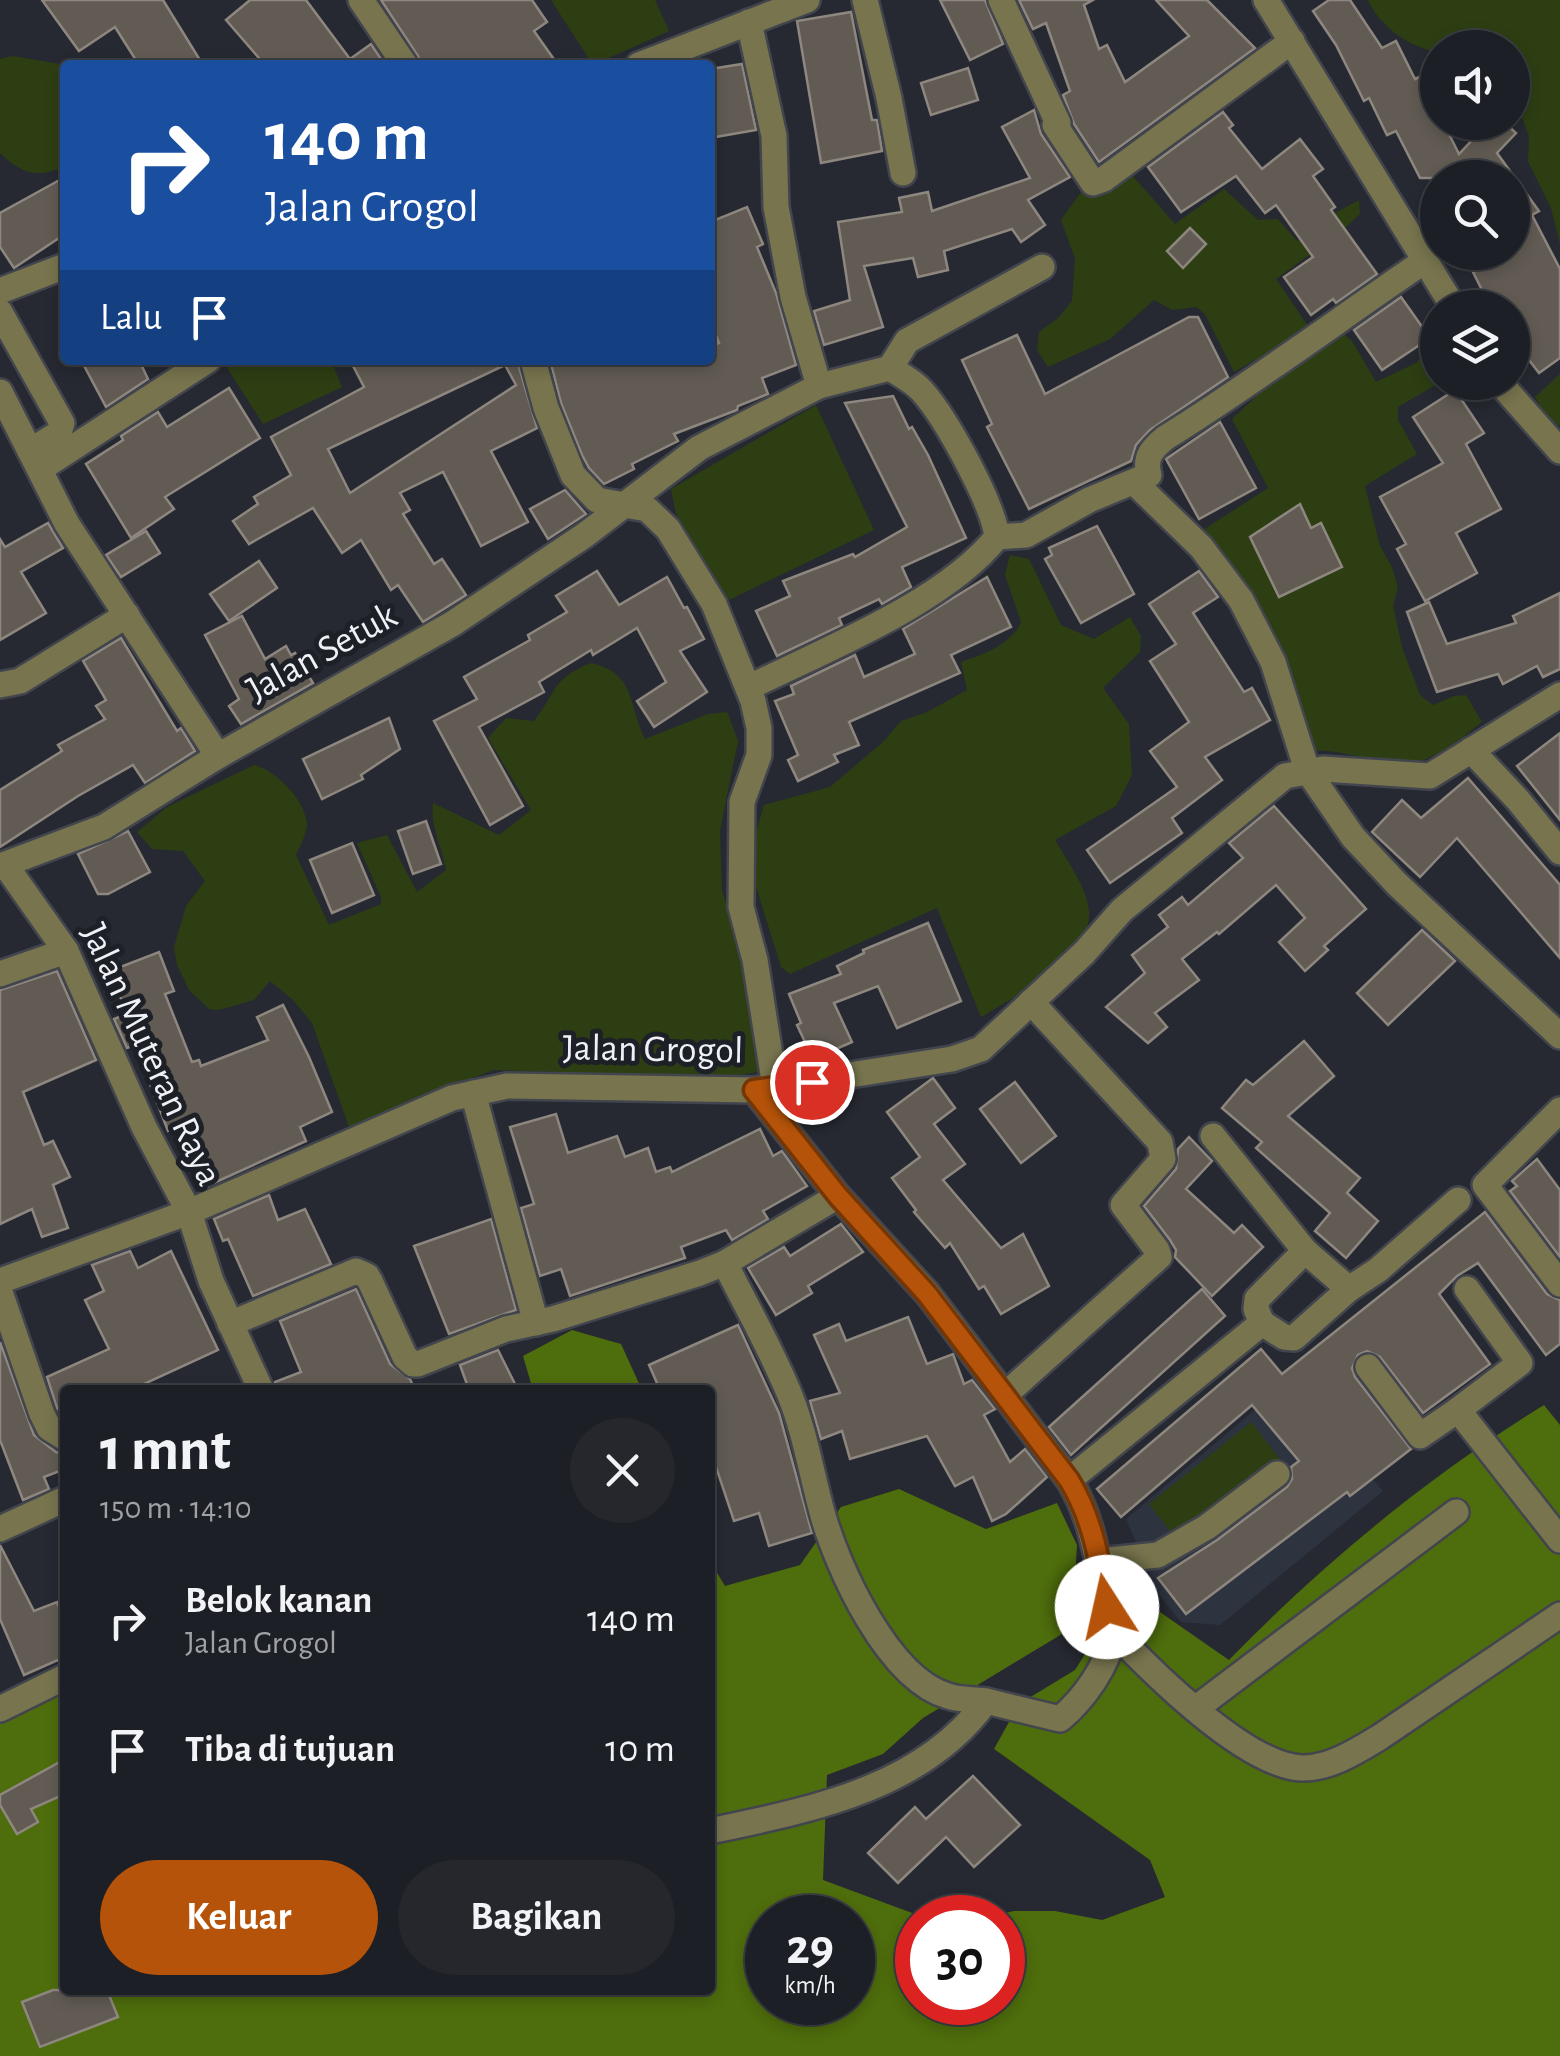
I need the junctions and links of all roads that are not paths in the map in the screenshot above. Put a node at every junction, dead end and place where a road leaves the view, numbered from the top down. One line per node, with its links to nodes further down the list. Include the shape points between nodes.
1 (361, 0): 8 (street)
2 (807, 0): 6 (street)
3 (865, 0): 10 (street)
4 (1001, 0): 7 (street, via 1055,125 1093,184)
5 (1266, 0): 7 (street)
6 (749, 22): 9 (street); 20 (street, via 774,136 776,207 792,297)
7 (1292, 41): 11 (street)
8 (402, 60)
9 (652, 60)
10 (903, 173)
11 (1420, 250)
12 (1420, 264): 25 (street, via 1165,438 1146,462 1149,475)
13 (1042, 267): 19 (street, via 906,341)
14 (60, 268): 15 (street)
15 (0, 291)
16 (0, 312): 24 (street, via 62,423)
17 (199, 365): 24 (street)
18 (534, 365): 26 (street, via 572,475 596,500)
19 (890, 368): 20 (street, Jalan Setuk); 27 (street, via 921,390 938,413 994,517)
20 (819, 386): 26 (street, Jalan Setuk, via 699,448)
21 (1, 396): 24 (street)
22 (1516, 400): 23 (street)
23 (1560, 451)
24 (34, 460): 28 (street)
25 (1134, 482): 27 (street, via 1026,535); 34 (street, via 1201,547 1241,600 1274,662)
26 (626, 503): 30 (street, via 647,510 668,529 714,604); 33 (street, Jalan Setuk, via 452,624)
27 (997, 537): 30 (street, via 950,580 873,627)
28 (127, 615): 29 (street, via 20,682); 33 (street)
29 (0, 685)
30 (748, 688): 41 (street, via 759,754 742,802 741,907 755,960)
31 (1560, 696): 32 (street)
32 (1471, 750): 34 (street, via 1430,776); 35 (street)
33 (218, 756): 36 (street, Jalan Setuk, via 104,827)
34 (1307, 770): 39 (street, Jalan Grogol, via 1285,776 1122,910); 40 (street, via 1397,884)
35 (1560, 852)
36 (3, 866): 37 (street, Jalan Muteran Raya)
37 (66, 950): 38 (street); 47 (street, Jalan Muteran Raya)
38 (0, 974)
39 (1031, 1002): 41 (street, Jalan Grogol, via 980,1049 952,1059); 60 (street, via 1160,1142 1163,1159 1123,1205 1159,1257)
40 (1560, 1036)
41 (764, 1089): 42 (street, Jalan Grogol, via 507,1086); 45 (street)
42 (472, 1093): 47 (street, Jalan Grogol); 57 (street)
43 (1560, 1110): 51 (street, via 1485,1185)
44 (1213, 1136): 48 (street)
45 (838, 1196): 49 (street); 60 (street)
46 (1458, 1200): 53 (street)
47 (189, 1212): 50 (street, Jalan Muteran Raya); 56 (street)
48 (1304, 1251): 53 (street); 55 (street, via 1258,1299)
49 (725, 1263): 57 (street); 73 (street, via 789,1392 823,1515 858,1600 890,1650 928,1688)
50 (0, 1281)
51 (1560, 1284)
52 (1467, 1288): 61 (street, via 1520,1362)
53 (1350, 1289): 55 (street, via 1294,1338)
54 (0, 1292): 62 (street, via 42,1414)
55 (1262, 1322): 64 (street)
56 (230, 1324): 57 (street, via 356,1271 367,1276 413,1364); 59 (street)
57 (536, 1324)
58 (1368, 1367): 61 (street, via 1420,1436)
59 (259, 1385)
60 (1006, 1394): 64 (street)
61 (1458, 1410): 68 (street)
62 (60, 1435)
63 (1277, 1474): 69 (street, via 1158,1555)
64 (1069, 1480): 69 (street)
65 (60, 1502): 67 (street)
66 (1456, 1512): 75 (street)
67 (0, 1528)
68 (1560, 1540)
69 (1100, 1561): 71 (street)
70 (1560, 1615): 75 (street, via 1380,1737 1322,1765 1301,1768 1260,1755)
71 (1114, 1632): 73 (street, via 1085,1693 1060,1719); 75 (street)
72 (60, 1679): 74 (street)
73 (986, 1701): 76 (street, via 892,1780)
74 (0, 1709)
75 (1196, 1709)
76 (715, 1830)

